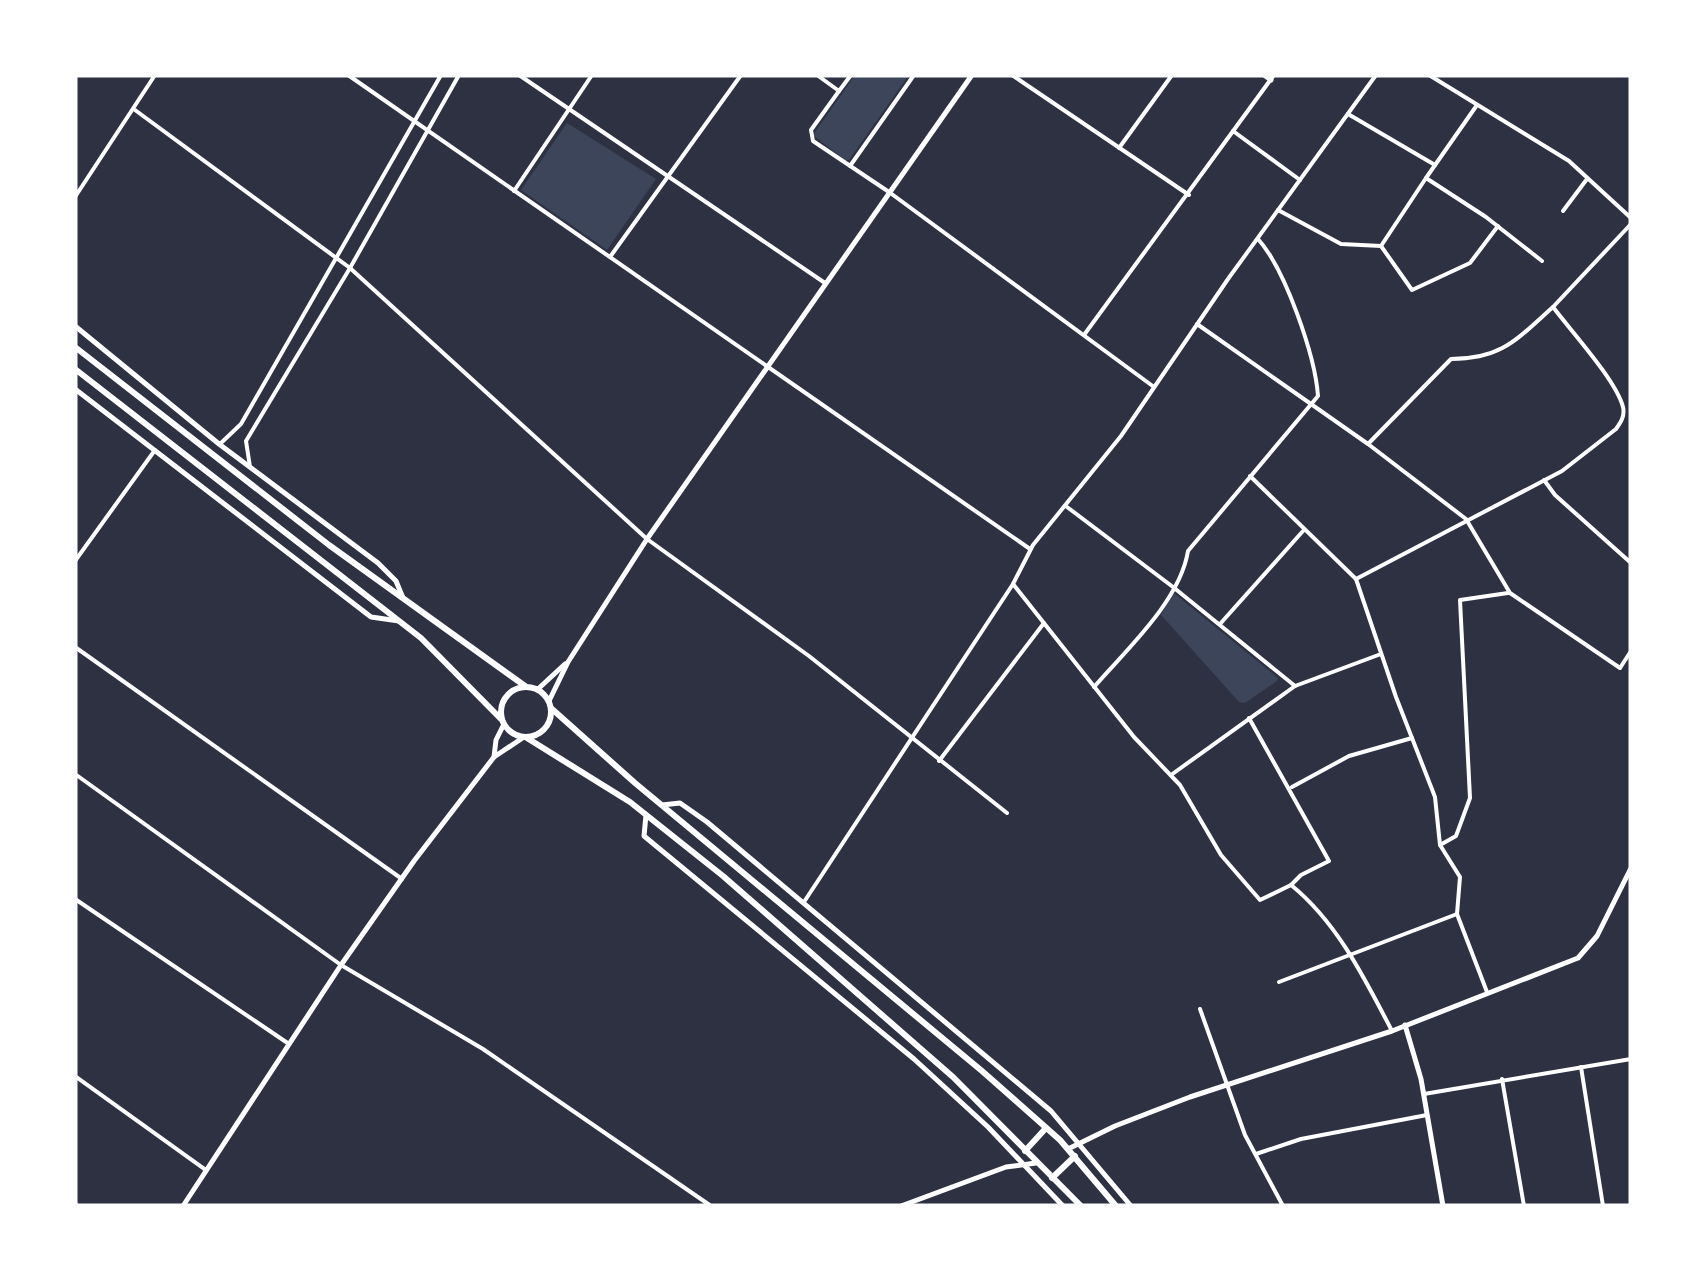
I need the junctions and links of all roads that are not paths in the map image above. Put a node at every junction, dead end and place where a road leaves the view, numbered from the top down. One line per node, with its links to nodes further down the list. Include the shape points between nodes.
1 (348, 75): 23 (street)
2 (441, 75): 23 (street)
3 (459, 75): 25 (street)
4 (519, 75): 21 (street)
5 (592, 75): 21 (street)
6 (741, 75): 29 (street)
7 (817, 75): 18 (street)
8 (851, 75): 18 (street)
9 (914, 75): 28 (street)
10 (972, 75): 34 (street)
11 (1012, 75): 26 (street)
12 (1172, 75): 26 (street)
13 (1264, 75): 17 (street)
14 (1376, 75): 22 (street)
15 (1429, 75): 19 (street)
16 (153, 76): 20 (street)
17 (1272, 77): 24 (street)
18 (839, 90): 28 (street, via 810,136)
19 (1477, 105): 27 (street); 31 (street)
20 (135, 110): 36 (street); 43 (street)
21 (570, 110): 29 (street); 33 (street)
22 (1348, 114): 27 (street); 32 (street)
23 (415, 122): 25 (street); 43 (street)
24 (1233, 131): 32 (street); 35 (street)
25 (428, 132): 33 (street); 46 (street)
26 (1119, 148): 35 (street)
27 (1435, 165): 30 (street)
28 (850, 166): 34 (street)
29 (668, 177): 44 (street); 47 (street)
30 (1426, 178): 40 (street); 42 (street)
31 (1588, 178): 38 (street); 39 (street)
32 (1300, 180): 37 (street)
33 (514, 191): 44 (street)
34 (889, 192): 47 (street); 51 (street)
35 (1188, 195): 51 (street)
36 (75, 197)
37 (1278, 210): 41 (street); 42 (street, via 1341,244)
38 (1562, 211)
39 (1631, 221): 48 (street)
40 (1498, 226): 42 (street, via 1470,263 1412,290); 45 (street)
41 (1257, 239): 49 (street); 57 (street, via 1272,255 1316,374 1318,396)
42 (1381, 246)
43 (336, 258): 46 (street); 58 (street, via 241,424)
44 (610, 258): 53 (street)
45 (1542, 261)
46 (350, 268): 61 (street, via 246,442); 67 (street)
47 (825, 284): 53 (street)
48 (1553, 307): 59 (street, via 1497,354 1451,358); 63 (street, via 1624,411 1616,429)
49 (1197, 324): 55 (street); 57 (street)
50 (75, 326): 58 (street)
51 (1084, 335): 55 (street)
52 (75, 348): 75 (main road)
53 (766, 366): 67 (street); 68 (street)
54 (75, 370): 76 (main road)
55 (1154, 387): 64 (street)
56 (75, 388): 60 (street)
57 (1310, 403): 59 (street); 62 (street)
58 (220, 444): 61 (street)
59 (1368, 444): 65 (street)
60 (155, 450): 69 (street); 76 (street, via 371,617)
61 (250, 467): 75 (street, via 378,563)
62 (1250, 476): 66 (street); 73 (street, via 1188,551)
63 (1544, 480): 65 (street); 70 (street)
64 (1065, 506): 68 (street); 73 (street)
65 (1466, 519): 71 (street); 74 (street)
66 (1305, 529): 71 (street); 78 (street)
67 (647, 539): 83 (street); 93 (street, via 810,656)
68 (1031, 550): 72 (street)
69 (75, 561)
70 (1631, 563)
71 (1356, 579): 81 (street)
72 (1013, 584): 77 (street); 93 (street)
73 (1173, 587): 78 (street); 86 (street)
74 (1510, 593): 80 (street, via 1620,668); 102 (street, via 1460,600 1470,798 1456,836)
75 (404, 601): 84 (main road)
76 (399, 621): 90 (main road)
77 (1044, 624): 86 (street); 95 (street)
78 (1220, 624): 85 (street)
79 (77, 649): 82 (street); 104 (street)
80 (1631, 650)
81 (1383, 653): 85 (street); 92 (street)
82 (75, 657)
83 (568, 662): 87 (street); 88 (street)
84 (524, 686): 87 (main road); 90 (main road, via 505,697)
85 (1295, 686): 89 (street)
86 (1094, 687): 97 (street)
87 (538, 689): 88 (main road)
88 (551, 705): 91 (main road, via 548,725); 99 (main road)
89 (1249, 717): 97 (street); 98 (street)
90 (502, 721): 91 (main road); 94 (street)
91 (526, 737): 94 (street); 101 (main road)
92 (1412, 738): 98 (street, via 1349,756); 102 (street, via 1435,798)
93 (910, 739): 95 (street); 107 (street)
94 (494, 757): 104 (street)
95 (939, 762): 100 (street)
96 (75, 774): 110 (street)
97 (1171, 775): 105 (street, via 1221,855 1260,900)
98 (1290, 788): 105 (street, via 1330,862)
99 (662, 805): 107 (street, via 680,803); 124 (main road)
100 (1006, 813)
101 (646, 815): 127 (main road, via 883,1012); 131 (street, via 644,836 914,1059)
102 (1440, 845): 108 (street, via 1460,877)
103 (1631, 868): 112 (street, via 1597,936 1578,958)
104 (402, 878): 110 (street)
105 (1292, 885): 109 (street)
106 (75, 899): 116 (street)
107 (804, 902): 125 (street, via 1051,1111)
108 (1458, 914): 109 (street); 112 (street)
109 (1350, 956): 111 (street); 115 (street)
110 (341, 965): 116 (street); 135 (street, via 483,1049)
111 (1279, 982)
112 (1488, 992): 114 (street)
113 (1200, 1009): 121 (street)
114 (1405, 1024): 115 (street); 122 (street)
115 (1392, 1031): 121 (street)
116 (289, 1044): 132 (street)
117 (1631, 1058): 118 (street)
118 (1581, 1066): 120 (street); 144 (street)
119 (75, 1076): 132 (street)
120 (1502, 1079): 122 (street); 143 (street)
121 (1227, 1085): 125 (street); 128 (street)
122 (1423, 1094): 123 (street)
123 (1427, 1116): 128 (street, via 1301,1139); 142 (street)
124 (1046, 1128): 126 (main road); 127 (main road)
125 (1080, 1144): 126 (street); 140 (street)
126 (1068, 1149): 129 (main road)
127 (1025, 1151): 130 (main road)
128 (1254, 1155): 141 (street)
129 (1074, 1156): 133 (main road); 139 (main road)
130 (1036, 1163): 131 (street); 133 (main road)
131 (1024, 1165): 136 (street); 137 (street)
132 (206, 1170): 134 (street)
133 (1052, 1178): 138 (main road)
134 (184, 1206)
135 (711, 1206)
136 (900, 1206)
137 (1063, 1206)
138 (1080, 1206)
139 (1116, 1206)
140 (1131, 1206)
141 (1283, 1206)
142 (1443, 1206)
143 (1524, 1206)
144 (1603, 1206)

